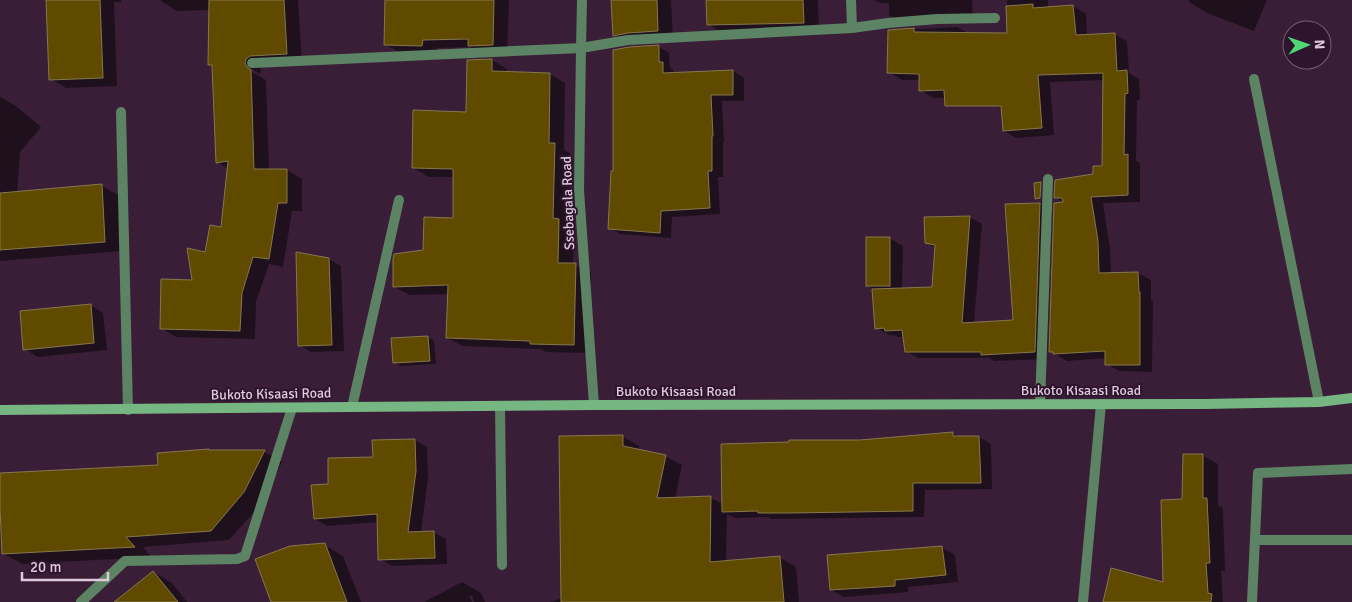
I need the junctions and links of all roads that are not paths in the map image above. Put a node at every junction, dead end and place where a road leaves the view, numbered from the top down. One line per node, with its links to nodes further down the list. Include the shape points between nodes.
1 (582, 0): 5 (street, Ssebagala Road)
2 (851, 0): 4 (street)
3 (995, 18): 4 (street, via 937,19)
4 (852, 28): 5 (street, via 628,40)
5 (580, 48): 6 (street); 15 (street, Ssebagala Road, via 579,190)
6 (252, 64)
7 (1254, 79): 12 (street)
8 (121, 112): 20 (street)
9 (1048, 179): 13 (street)
10 (399, 200): 18 (street)
11 (1352, 398): 12 (main road, Bukoto Kisaasi Road)
12 (1318, 402): 14 (main road, Bukoto Kisaasi Road)
13 (1040, 404): 14 (main road, Bukoto Kisaasi Road); 15 (main road, Bukoto Kisaasi Road)
14 (1101, 404): 26 (street)
15 (594, 405): 16 (main road, Bukoto Kisaasi Road)
16 (500, 406): 18 (main road, Bukoto Kisaasi Road); 24 (street)
17 (292, 408): 18 (main road, Bukoto Kisaasi Road); 20 (main road, Bukoto Kisaasi Road); 25 (street, via 245,556 125,561)
18 (352, 408)
19 (0, 410): 20 (main road, Bukoto Kisaasi Road)
20 (128, 410)
21 (1352, 469): 22 (street, via 1258,473)
22 (1255, 540): 23 (street); 27 (street)
23 (1352, 540)
24 (502, 565)
25 (81, 602)
26 (1083, 602)
27 (1252, 602)

